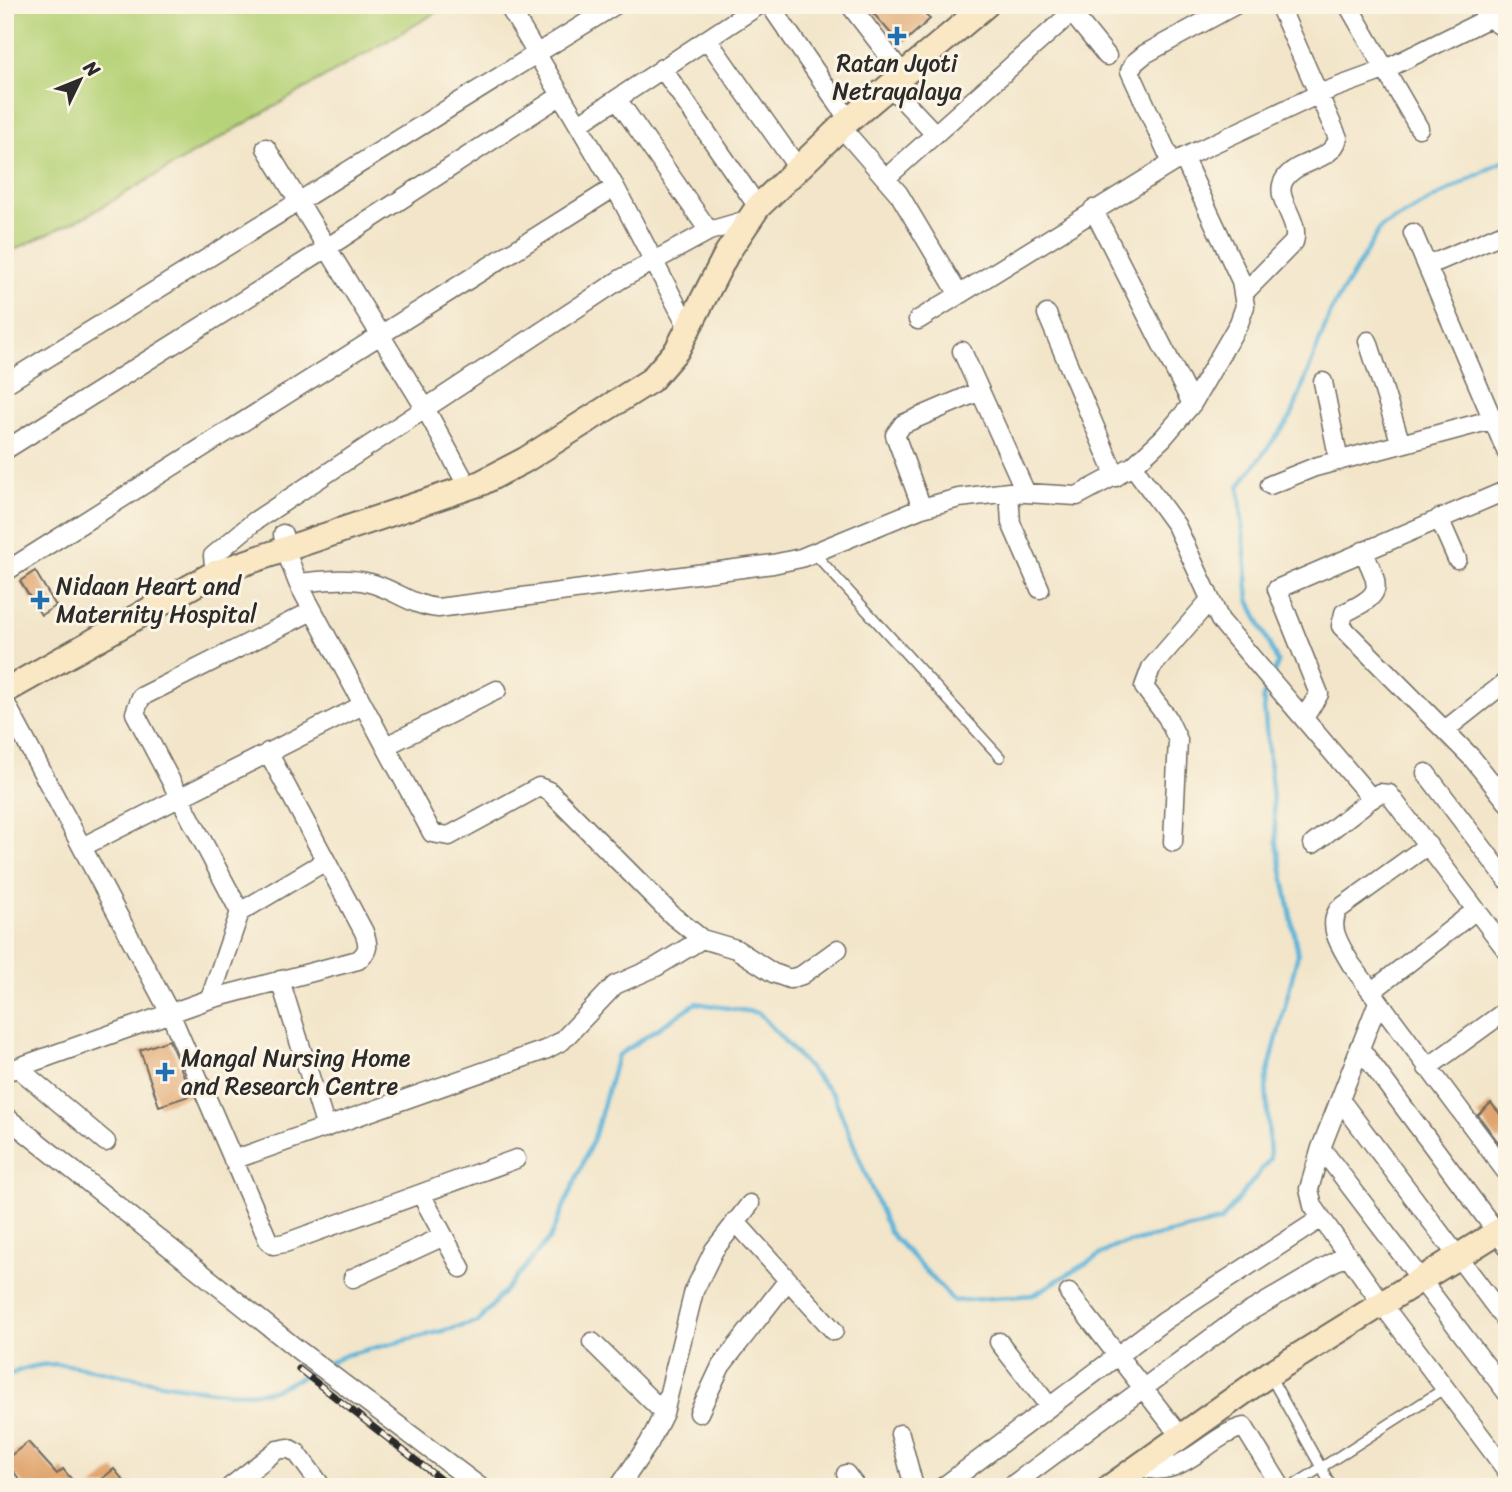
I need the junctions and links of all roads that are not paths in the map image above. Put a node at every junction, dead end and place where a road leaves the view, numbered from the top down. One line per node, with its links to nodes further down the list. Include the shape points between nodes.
1 (508, 5): 14 (street)
2 (615, 5): 14 (street)
3 (759, 5): 13 (street)
4 (770, 5): 22 (street)
5 (850, 5): 18 (street)
6 (986, 5): 18 (main road)
7 (1235, 5): 27 (street, via 1145,54 1130,71)
8 (1279, 5): 19 (street)
9 (1348, 5): 17 (street)
10 (1076, 9): 15 (street); 25 (street)
11 (1483, 12): 12 (street); 17 (street)
12 (1507, 30)
13 (707, 39): 16 (street); 28 (street)
14 (536, 54): 20 (street); 31 (street)
15 (1107, 56)
16 (662, 68): 21 (street); 33 (street)
17 (1384, 70): 19 (street); 24 (street)
18 (895, 79): 22 (main road); 25 (street)
19 (1321, 93): 27 (street); 40 (street, via 1337,144 1284,179 1281,189 1297,232 1294,242)
20 (561, 96): 23 (street); 37 (street)
21 (617, 99): 23 (street); 34 (street)
22 (845, 123): 28 (main road); 29 (street)
23 (579, 124): 30 (street)
24 (1419, 128)
25 (935, 134): 29 (street)
26 (266, 148): 31 (street)
27 (1178, 161): 32 (street); 40 (street)
28 (799, 168): 33 (main road)
29 (886, 177): 41 (street)
30 (615, 187): 38 (street); 45 (street)
31 (297, 200): 37 (street); 49 (street)
32 (1093, 209): 41 (street); 51 (street)
33 (753, 214): 34 (street); 44 (main road)
34 (709, 231): 38 (street)
35 (1413, 233): 39 (street)
36 (1506, 234): 39 (street)
37 (325, 249): 45 (street); 55 (street)
38 (653, 262): 44 (street); 52 (street)
39 (1427, 263): 53 (street)
40 (1245, 292): 51 (street, via 1239,323)
41 (959, 295): 43 (street)
42 (1047, 314): 59 (street)
43 (918, 320)
44 (688, 327): 60 (main road, via 677,350 651,380 525,460)
45 (379, 335): 52 (street); 71 (street)
46 (1368, 341): 54 (street)
47 (962, 351): 50 (street)
48 (1323, 382): 57 (street)
49 (5, 384)
50 (980, 391): 63 (street); 64 (street, via 903,424 895,435)
51 (1192, 404): 58 (street)
52 (425, 408): 60 (street); 70 (street, via 255,521)
53 (1491, 420): 54 (street); 56 (street)
54 (1401, 444): 57 (street)
55 (5, 450)
56 (1507, 453)
57 (1339, 461): 61 (street)
58 (1133, 466): 59 (street); 74 (street, via 1177,525)
59 (1116, 477): 63 (street, via 1077,496)
60 (464, 483): 66 (main road)
61 (1270, 485)
62 (1507, 490): 65 (street)
63 (1017, 493): 64 (street, via 958,498); 73 (street, via 1011,523)
64 (922, 508): 68 (street)
65 (1439, 518): 67 (street); 69 (street)
66 (284, 542): 70 (main road); 72 (street)
67 (1363, 551): 82 (street, via 1277,589 1319,694); 83 (street, via 1377,589 1368,601 1345,613 1341,626)
68 (814, 553): 72 (street, via 773,564 438,608 424,607 371,583); 86 (lane)
69 (1457, 559)
70 (214, 565): 76 (main road); 79 (main road)
71 (5, 572)
72 (298, 583): 75 (street)
73 (1040, 589)
74 (1209, 601): 82 (street); 91 (street, via 1151,668 1144,687 1178,740)
75 (312, 611): 81 (street); 88 (street, via 141,697 135,713)
76 (5, 672)
77 (1507, 681): 83 (street)
78 (497, 690): 84 (street)
79 (5, 691)
80 (5, 702): 94 (street)
81 (363, 705): 84 (street); 85 (street)
82 (1304, 719): 89 (street)
83 (1445, 730): 90 (street)
84 (386, 746): 99 (street, via 432,833 449,836 533,788 549,791 673,916)
85 (268, 752): 88 (street); 95 (street)
86 (1000, 758)
87 (1426, 773): 96 (street)
88 (179, 797): 94 (street); 98 (street)
89 (1372, 799): 92 (street); 93 (street, via 1379,793 1389,794)
90 (1507, 802)
91 (1173, 842)
92 (1313, 844)
93 (1428, 845): 97 (street); 103 (street, via 1334,916 1339,943)
94 (82, 847): 106 (street)
95 (324, 862): 98 (street); 102 (street, via 364,932 366,953 358,960)
96 (1507, 880)
97 (1476, 910): 101 (street); 103 (street)
98 (240, 912): 104 (street)
99 (702, 939): 100 (street, via 743,952 790,979); 112 (street, via 615,985 562,1041 545,1050)
100 (838, 949)
101 (1506, 949)
102 (280, 981): 104 (street); 112 (street)
103 (1375, 997): 107 (street); 109 (street)
104 (210, 999): 106 (street)
105 (1507, 1010): 109 (street)
106 (170, 1013): 108 (street); 116 (street)
107 (1359, 1047): 110 (street); 122 (street)
108 (9, 1068): 113 (street)
109 (1427, 1068): 117 (street)
110 (1341, 1101): 114 (street); 125 (street)
111 (5, 1116): 151 (street, via 297,1349)
112 (326, 1128): 116 (street)
113 (106, 1142)
114 (1321, 1148): 120 (street, via 1309,1189); 129 (street)
115 (516, 1159): 118 (street)
116 (233, 1160): 118 (street, via 261,1229 273,1245)
117 (1507, 1173)
118 (422, 1196): 123 (street)
119 (750, 1204): 121 (street)
120 (1320, 1219): 124 (street); 136 (street)
121 (735, 1221): 128 (street); 142 (street, via 694,1291)
122 (1503, 1235): 125 (main road)
123 (442, 1237): 126 (street); 127 (street)
124 (1346, 1255): 131 (street); 138 (street, via 1237,1319)
125 (1458, 1258): 129 (main road); 132 (street)
126 (461, 1268)
127 (353, 1278)
128 (788, 1280): 133 (street); 143 (street, via 721,1366)
129 (1420, 1282): 131 (main road); 140 (street)
130 (1069, 1293): 136 (street)
131 (1382, 1304): 137 (main road); 139 (street)
132 (1507, 1322)
133 (834, 1331)
134 (593, 1342): 142 (street)
135 (999, 1342): 141 (street)
136 (1118, 1355): 138 (street); 141 (street)
137 (1269, 1374): 145 (main road); 147 (lane)
138 (1142, 1386): 145 (street); 155 (street)
139 (1445, 1388): 147 (lane); 148 (street)
140 (1507, 1393)
141 (1049, 1406): 154 (street)
142 (664, 1413): 152 (street)
143 (699, 1413)
144 (900, 1434): 153 (street)
145 (1181, 1437): 146 (main road)
146 (1139, 1466): 156 (main road); 157 (street, via 1153,1472 1168,1470 1244,1427)
147 (1321, 1467): 158 (lane); 159 (lane)
148 (1507, 1471)
149 (230, 1487): 150 (street, via 277,1450 288,1448)
150 (322, 1487)
151 (480, 1487)
152 (619, 1487)
153 (914, 1487)
154 (943, 1487)
155 (1010, 1487)
156 (1110, 1487)
157 (1281, 1487)
158 (1291, 1487)
159 (1332, 1487)

